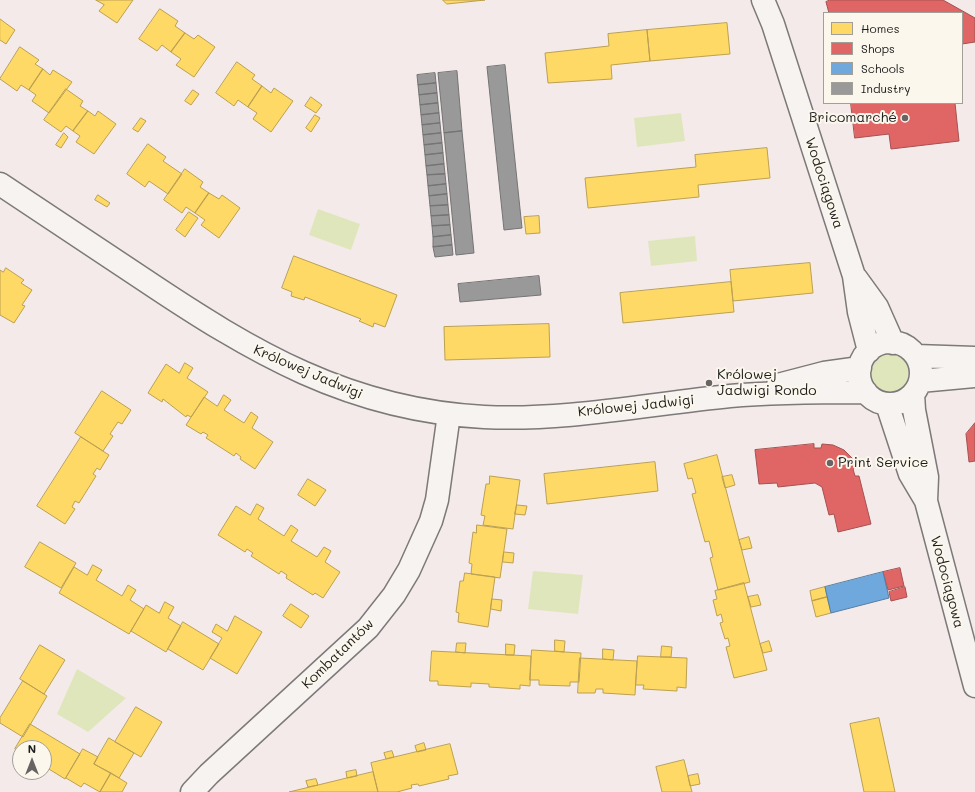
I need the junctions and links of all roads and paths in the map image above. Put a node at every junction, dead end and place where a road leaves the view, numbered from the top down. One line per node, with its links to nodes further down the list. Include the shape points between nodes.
1 (763, 0): 3 (street, Wodociągowa, via 774,24)
2 (0, 184): 13 (street, Królowej Jadwigi, via 212,325 256,351 351,393 387,403)
3 (854, 276): 4 (street, Wodociągowa, via 877,307); 7 (street, Wodociągowa)
4 (893, 343): 5 (street, via 902,345); 7 (street, via 880,344)
5 (916, 356): 6 (street); 9 (street, via 921,372)
6 (975, 358)
7 (864, 359): 10 (street, via 859,376); 11 (street, Królowej Jadwigi, via 824,373)
8 (975, 376): 9 (street)
9 (917, 387): 12 (street, via 901,402); 14 (street, Wodociągowa, via 918,435 927,477)
10 (866, 392): 11 (street, Królowej Jadwigi); 12 (street, via 871,398)
11 (733, 396): 13 (street, Królowej Jadwigi, via 559,414 485,417)
12 (887, 404): 14 (street, Wodociągowa, via 910,474)
13 (448, 414): 16 (street, Kombatantów, via 437,500 431,521 409,570 394,595 368,628)
14 (926, 501): 15 (street, Wodociągowa)
15 (975, 686)
16 (192, 792)

